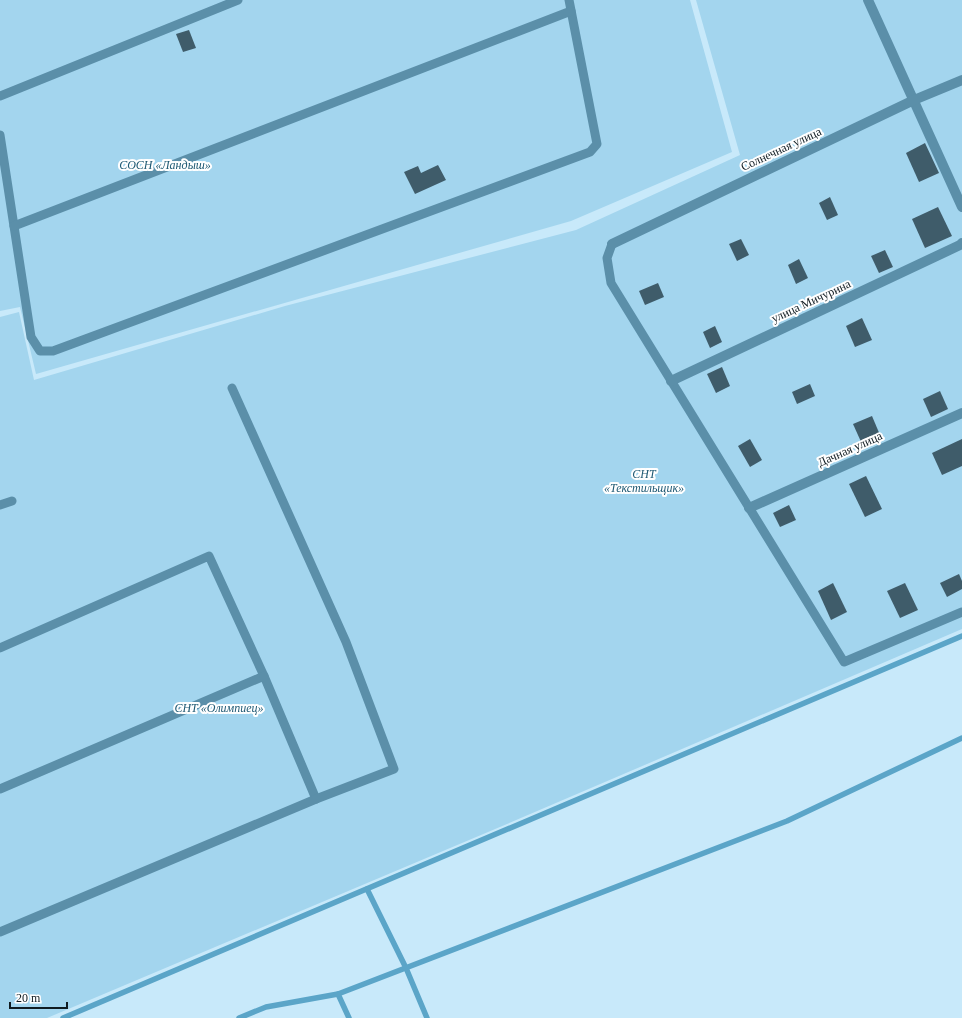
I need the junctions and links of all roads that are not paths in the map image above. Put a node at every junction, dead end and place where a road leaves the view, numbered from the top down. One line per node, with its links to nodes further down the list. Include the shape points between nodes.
1 (238, 0): 6 (lane)
2 (569, 0): 4 (lane)
3 (868, 0): 7 (street)
4 (571, 11): 10 (lane); 10 (lane, via 596,144 590,152 53,351 40,351 32,337)
5 (962, 80): 7 (street, Солнечная улица)
6 (0, 96)
7 (914, 100): 9 (street); 12 (street, Солнечная улица)
8 (0, 135): 10 (lane)
9 (962, 207)
10 (14, 226)
11 (962, 243): 13 (street, улица Мичурина)
12 (612, 244): 13 (lane, via 607,258 611,283)
13 (671, 381): 18 (lane)
14 (232, 388): 23 (lane, via 346,642 394,769)
15 (962, 413): 18 (street, Дачная улица)
16 (12, 501): 17 (lane)
17 (0, 505)
18 (749, 508): 19 (lane, via 844,662)
19 (962, 612)
20 (0, 648): 21 (lane, via 209,556)
21 (264, 676): 22 (lane); 23 (lane)
22 (0, 789)
23 (316, 799): 24 (lane)
24 (0, 932)

